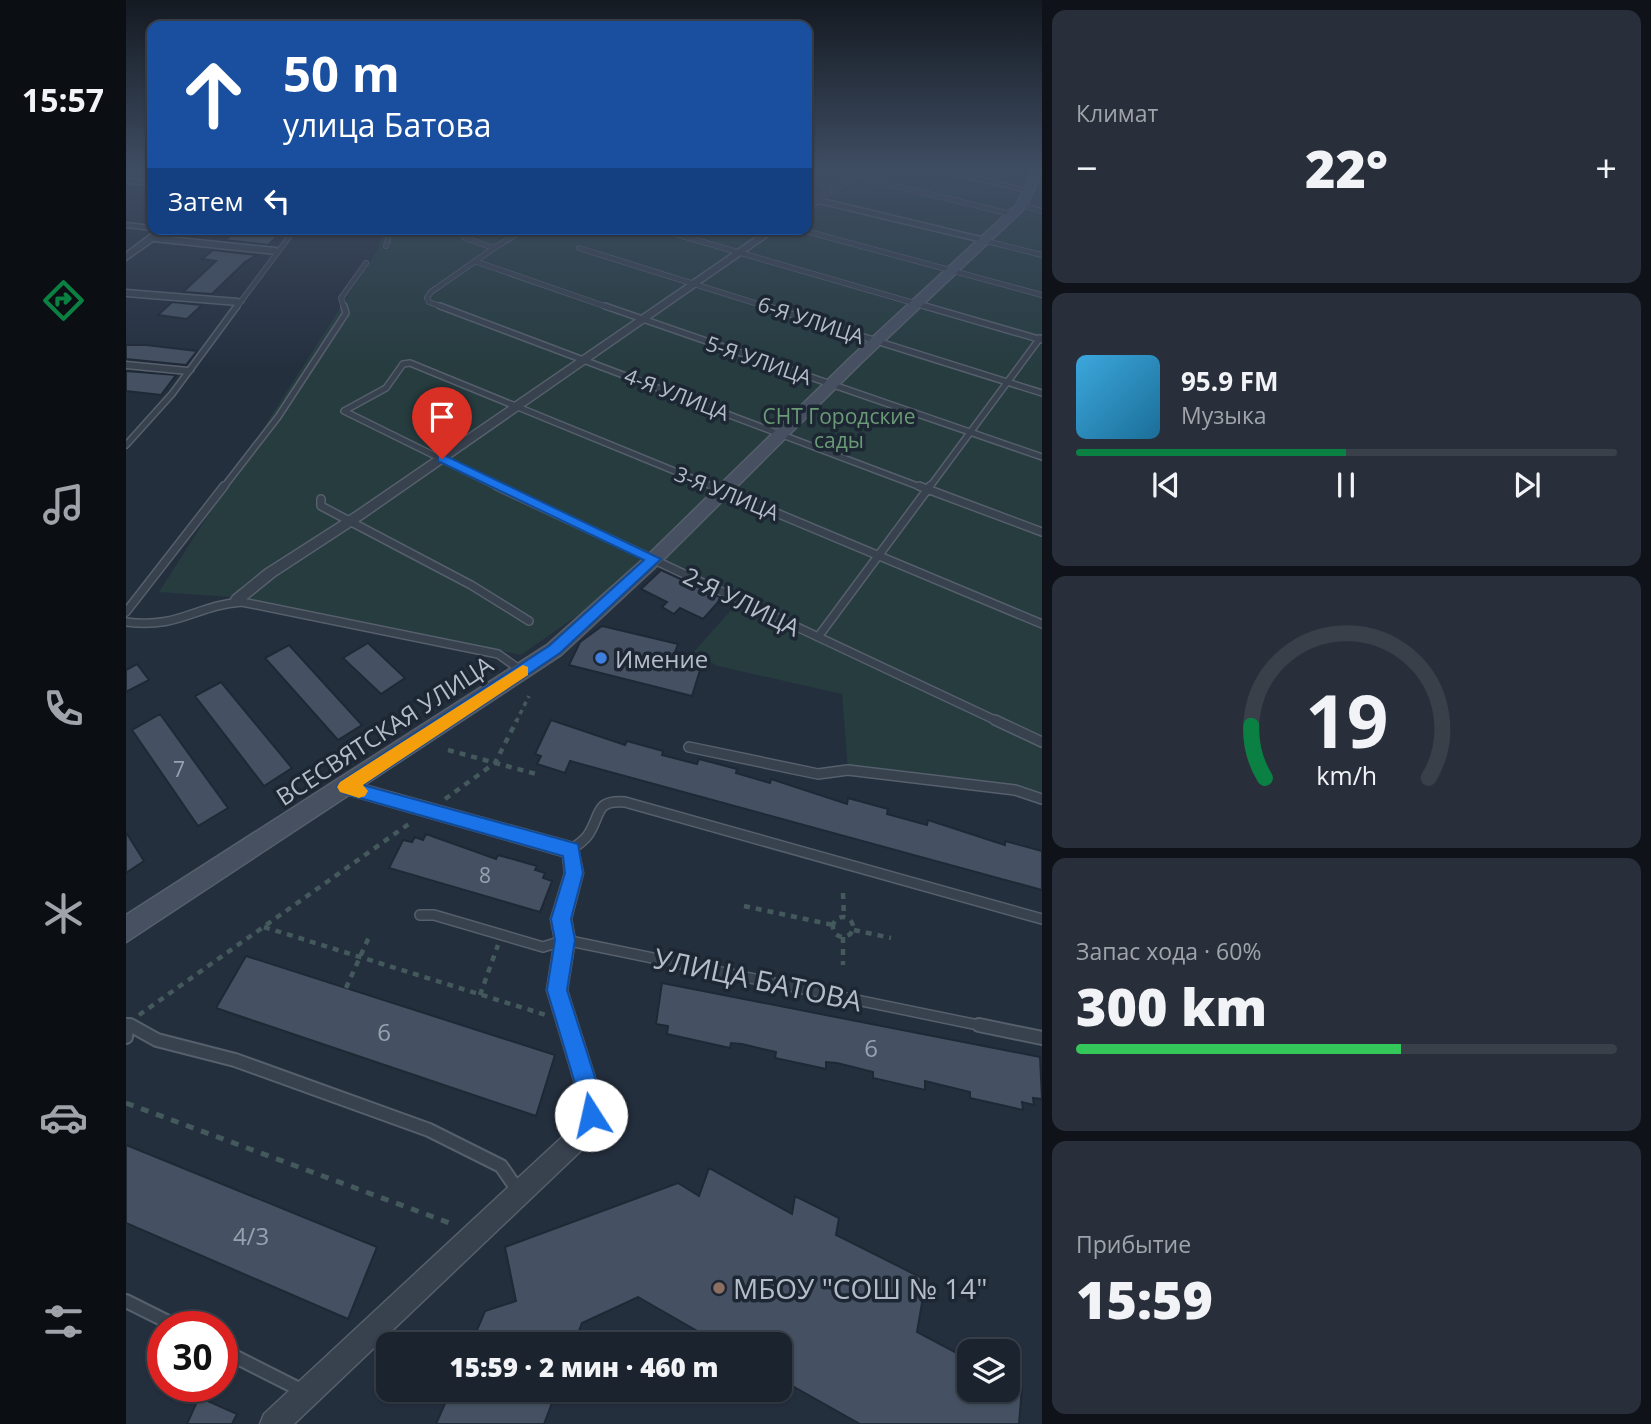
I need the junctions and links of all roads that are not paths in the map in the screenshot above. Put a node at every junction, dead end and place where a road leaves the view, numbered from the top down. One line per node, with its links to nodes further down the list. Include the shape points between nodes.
1 (154, 235): 11 (street)
2 (289, 235): 16 (lane)
3 (389, 235): 13 (lane)
4 (463, 235): 14 (lane)
5 (514, 235): 14 (lane)
6 (680, 235): 17 (lane)
7 (765, 235): 17 (street)
8 (823, 235): 22 (lane)
9 (963, 235): 12 (street)
10 (987, 235): 12 (street, ВСЕСВЯТСКАЯ УЛИЦА)
11 (151, 238): 16 (street); 19 (street)
12 (982, 240): 18 (lane); 22 (street, ВСЕСВЯТСКАЯ УЛИЦА)
13 (386, 246)
14 (494, 248): 20 (lane)
15 (579, 248): 23 (lane, 6-Я УЛИЦА)
16 (276, 251): 26 (lane)
17 (739, 253): 23 (street); 27 (lane)
18 (1042, 255)
19 (126, 257)
20 (477, 262): 28 (lane, 5-Я УЛИЦА); 31 (lane, 4-Я УЛИЦА, via 431,292 429,302)
21 (366, 263): 52 (lane, via 341,298 345,313 297,390)
22 (952, 269): 25 (lane); 27 (street, ВСЕСВЯТСКАЯ УЛИЦА)
23 (695, 283): 28 (street); 30 (lane, 6-Я УЛИЦА)
24 (126, 293): 26 (street)
25 (1042, 295)
26 (238, 302): 34 (lane)
27 (916, 304): 29 (lane); 30 (street, ВСЕСВЯТСКАЯ УЛИЦА)
28 (643, 319): 31 (street); 36 (lane, 5-Я УЛИЦА)
29 (1041, 338): 35 (lane)
30 (877, 341): 35 (lane, 6-Я УЛИЦА); 36 (street, ВСЕСВЯТСКАЯ УЛИЦА)
31 (586, 359): 38 (street); 40 (lane, 4-Я УЛИЦА)
32 (410, 363): 38 (lane, 3-Я УЛИЦА); 43 (lane, 2-Я УЛИЦА, via 403,364 386,388 344,411)
33 (126, 365): 34 (street)
34 (188, 371): 41 (lane)
35 (1007, 382): 37 (lane, 6-Я УЛИЦА); 39 (lane)
36 (832, 385): 39 (lane, 5-Я УЛИЦА); 40 (street, ВСЕСВЯТСКАЯ УЛИЦА)
37 (1042, 393)
38 (518, 407): 43 (street); 45 (lane, 3-Я УЛИЦА)
39 (972, 433): 42 (lane, 5-Я УЛИЦА); 44 (lane)
40 (782, 434): 44 (lane, 4-Я УЛИЦА); 45 (street, ВСЕСВЯТСКАЯ УЛИЦА)
41 (126, 445)
42 (1042, 457)
43 (442, 459): 47 (street); 50 (lane, 2-Я УЛИЦА)
44 (929, 490): 48 (lane, 4-Я УЛИЦА); 49 (lane)
45 (722, 491): 49 (lane, 3-Я УЛИЦА); 50 (street, ВСЕСВЯТСКАЯ УЛИЦА)
46 (321, 499): 47 (lane, via 321,506)
47 (351, 520): 51 (street); 53 (lane)
48 (1042, 532)
49 (879, 555): 55 (lane, 3-Я УЛИЦА); 56 (lane)
50 (655, 558): 56 (lane, 2-Я УЛИЦА); 57 (street, ВСЕСВЯТСКАЯ УЛИЦА, via 554,650)
51 (238, 599): 54 (lane, via 171,623); 57 (lane, via 498,654)
52 (126, 612)
53 (529, 621)
54 (126, 622)
55 (1042, 624)
56 (818, 637): 58 (lane, 2-Я УЛИЦА)
57 (522, 671): 60 (street, ВСЕСВЯТСКАЯ УЛИЦА)
58 (1042, 742)
59 (689, 747): 61 (lane, via 818,774 892,775 1015,790)
60 (346, 787): 62 (street); 65 (street, ВСЕСВЯТСКАЯ УЛИЦА)
61 (1042, 799)
62 (571, 850): 64 (lane, via 587,837 602,805 625,802); 66 (street, via 574,873 561,919)
63 (420, 915): 66 (lane, УЛИЦА БАТОВА, via 434,915 542,947)
64 (1042, 919)
65 (126, 930)
66 (565, 940): 69 (lane, УЛИЦА БАТОВА); 70 (street, via 557,990 590,1097 591,1115 581,1135)
67 (126, 1023): 68 (lane); 70 (lane, via 158,1040 235,1059 429,1130 502,1166)
68 (126, 1037)
69 (1042, 1038)
70 (519, 1193): 74 (street)
71 (126, 1301): 72 (lane)
72 (147, 1312)
73 (238, 1358): 74 (lane)
74 (307, 1393): 75 (street)
75 (274, 1424)

